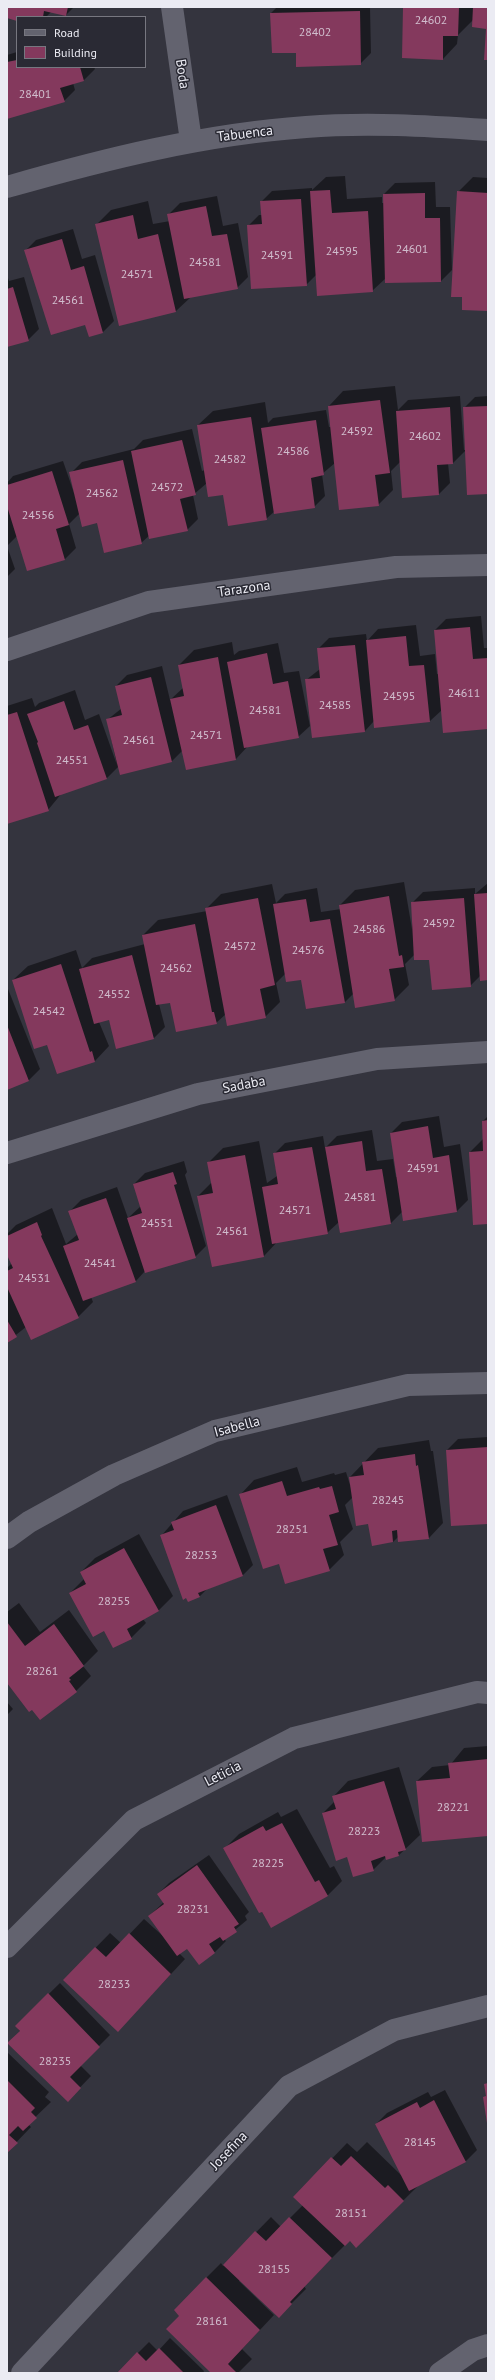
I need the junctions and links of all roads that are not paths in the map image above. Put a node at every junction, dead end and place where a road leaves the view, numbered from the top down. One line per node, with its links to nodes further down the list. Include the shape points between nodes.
1 (172, 7): 3 (street, Boda)
2 (488, 130): 3 (street, Tabuenca, via 404,125 306,127)
3 (192, 141): 4 (street, Tabuenca, via 73,168)
4 (7, 187)
5 (488, 565): 6 (street, Tarazona, via 396,567 149,602)
6 (7, 650)
7 (488, 1052): 8 (street, Sadaba, via 378,1060 198,1094)
8 (7, 1153)
9 (488, 1383): 10 (street, Isabella, via 408,1385 214,1431 114,1475 29,1522)
10 (7, 1538)
11 (488, 1693): 12 (street, Leticia, via 477,1692 294,1738 134,1820)
12 (7, 1947)
13 (488, 2006): 15 (street, Josefina, via 394,2030 289,2086)
14 (488, 2345): 16 (street, via 473,2350)
15 (22, 2373)
16 (440, 2373)

